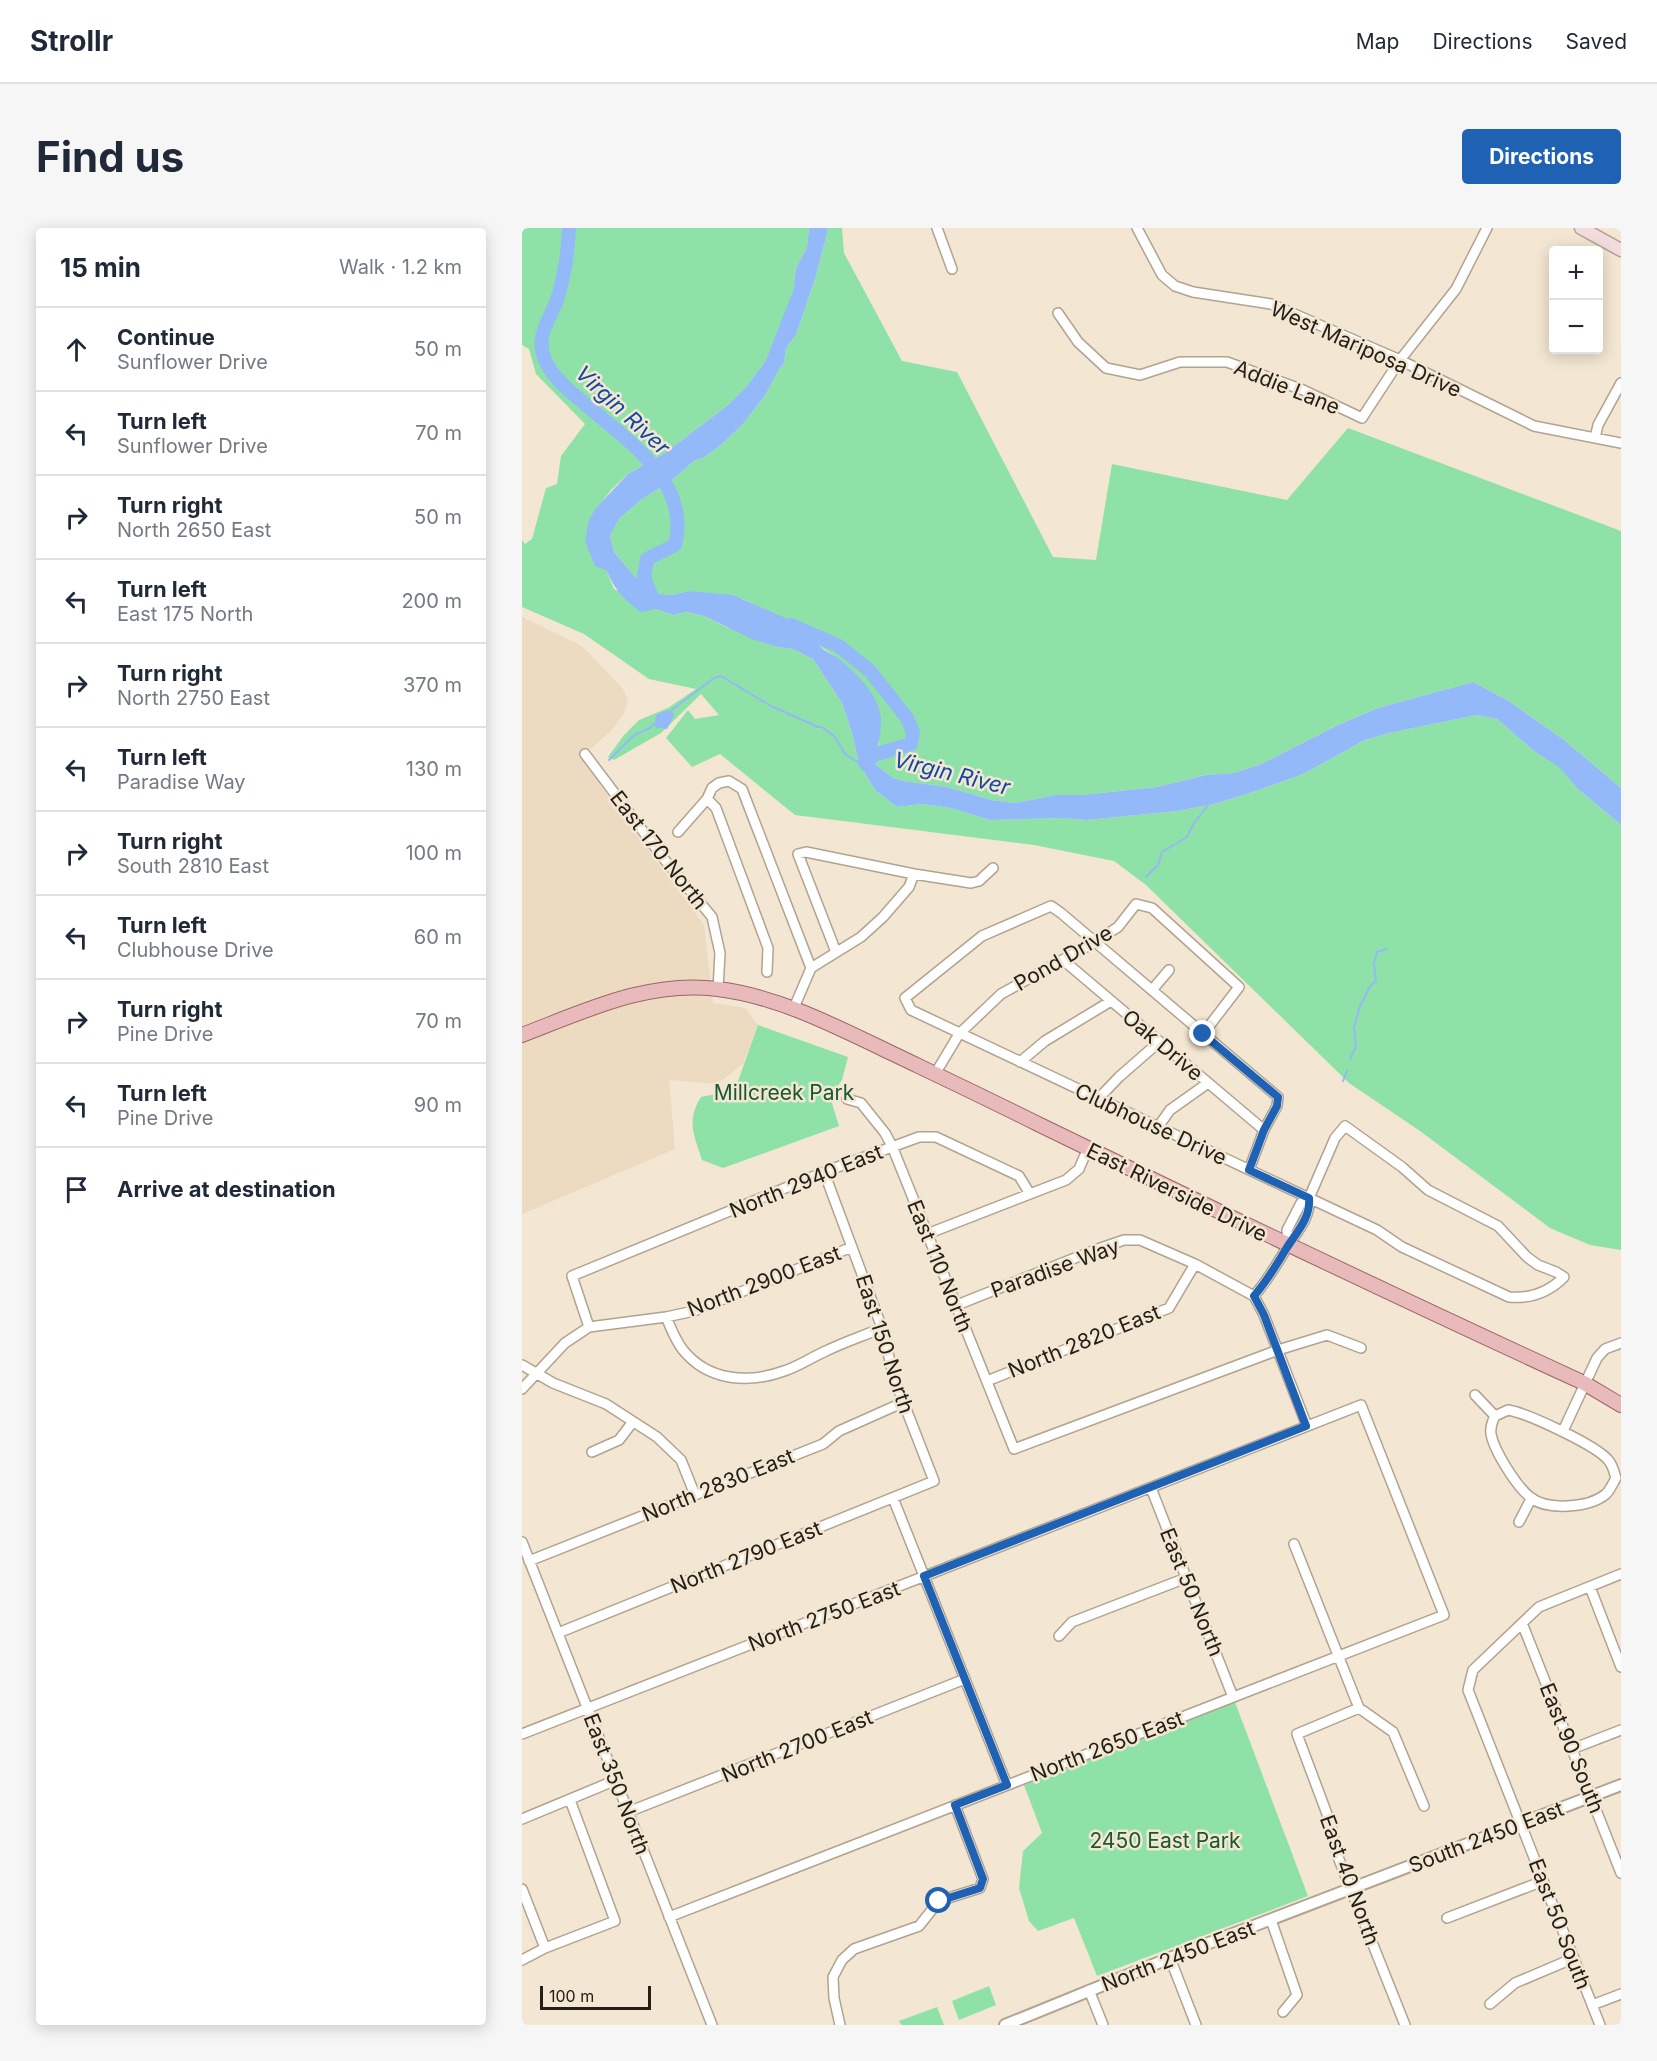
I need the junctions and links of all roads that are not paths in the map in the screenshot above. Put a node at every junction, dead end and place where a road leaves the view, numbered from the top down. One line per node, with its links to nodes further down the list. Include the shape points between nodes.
1 (936, 228): 6 (street)
2 (1137, 228): 8 (street, West Mariposa Drive, via 1162,275 1175,286 1271,304)
3 (1487, 228): 8 (street, via 1456,290)
4 (1581, 228): 5 (main road)
5 (1621, 250)
6 (952, 269)
7 (1058, 313): 8 (street, Addie Lane, via 1078,342 1106,368 1140,375 1180,362 1227,362 1304,390 1362,418)
8 (1400, 360): 10 (street, West Mariposa Drive, via 1534,426)
9 (1621, 383): 10 (street, via 1598,425)
10 (1596, 438): 11 (street, West Mariposa Drive)
11 (1621, 443)
12 (585, 754): 23 (street, East 170 North, via 712,917)
13 (707, 799): 14 (street); 20 (street, via 719,783 729,782 742,789); 22 (street, via 716,808 768,948)
14 (678, 832)
15 (993, 868): 16 (street, via 971,883)
16 (914, 874): 18 (street, via 909,887 883,917); 18 (street, via 806,852 798,854)
17 (1095, 942): 19 (street, Pond Drive); 24 (street); 27 (street, Clubhouse Drive, via 1051,906 982,936 905,998 911,1010); 28 (street, Pond Drive, via 1118,927 1136,904 1152,908 1239,987)
18 (836, 952): 20 (street)
19 (1062, 960): 25 (street, Oak Drive); 27 (street, Pond Drive, via 1001,994)
20 (811, 968): 26 (street)
21 (1169, 970): 24 (street)
22 (767, 972)
23 (723, 990): 26 (main road, East Riverside Drive, via 762,997); 29 (main road, East Riverside Drive, via 650,990)
24 (1152, 990): 28 (street)
25 (1111, 1001): 30 (street, Oak Drive); 31 (street, via 1045,1041)
26 (794, 1010): 32 (main road, East Riverside Drive)
27 (959, 1034): 31 (street, Clubhouse Drive); 32 (street, Pond Drive)
28 (1203, 1034): 37 (street, via 1278,1097)
29 (522, 1035)
30 (1160, 1042): 33 (street, Oak Drive); 35 (street)
31 (1020, 1062): 35 (street, Clubhouse Drive)
32 (936, 1074): 39 (main road, East Riverside Drive)
33 (1208, 1083): 36 (street, via 1170,1110); 37 (street, Oak Drive)
34 (847, 1099): 38 (street, East 110 North, via 861,1103)
35 (1098, 1099): 36 (street, Clubhouse Drive)
36 (1158, 1127): 40 (street, Clubhouse Drive)
37 (1264, 1130): 40 (street)
38 (892, 1146): 41 (street, North 2940 East); 42 (street, North 2940 East, via 919,1137 936,1137 1019,1176); 44 (street, East 110 North)
39 (1088, 1148): 42 (street, via 1079,1169 1066,1180); 45 (main road, East Riverside Drive)
40 (1249, 1170): 43 (street, Clubhouse Drive)
41 (824, 1172): 46 (street, East 150 North); 51 (street, North 2940 East, via 573,1276)
42 (1030, 1194): 44 (street)
43 (1309, 1198): 43 (street, Clubhouse Drive, via 1509,1297 1525,1298 1554,1287 1564,1277 1527,1257 1498,1226 1428,1190 1345,1126 1335,1138); 45 (street, via 1310,1207 1297,1237)
44 (927, 1234): 49 (street, East 110 North)
45 (1288, 1246): 48 (street); 59 (main road, East Riverside Drive)
46 (852, 1247): 50 (street, North 2900 East, via 694,1311); 52 (street, East 150 North)
47 (1195, 1264): 48 (street, Paradise Way); 49 (street, Paradise Way, via 1140,1240 1124,1240); 58 (street, North 2820 East, via 1169,1308)
48 (1254, 1296): 55 (street)
49 (957, 1305): 58 (street, East 110 North)
50 (666, 1317): 51 (street, North 2900 East); 52 (street, via 692,1360 722,1377 744,1379 786,1370)
51 (589, 1328): 57 (street, North 2900 East, via 565,1343)
52 (882, 1328): 62 (street, East 150 North)
53 (1621, 1343): 59 (street, via 1605,1349)
54 (1361, 1348): 55 (street, via 1327,1335)
55 (1278, 1350): 58 (street, East 110 North, via 1014,1449); 66 (street)
56 (522, 1365): 57 (street)
57 (536, 1373): 60 (street, North 2900 East); 65 (street, via 606,1404)
58 (987, 1381)
59 (1584, 1383): 63 (main road, East Riverside Drive); 67 (street)
60 (522, 1389)
61 (1475, 1395): 64 (street)
62 (904, 1402): 70 (street, East 150 North); 72 (street, North 2830 East, via 839,1431 823,1444)
63 (1621, 1405)
64 (1495, 1416): 67 (street, via 1508,1410 1518,1411); 74 (street, via 1491,1434 1517,1483)
65 (632, 1423): 68 (street, via 619,1440); 72 (street, via 657,1437 681,1460)
66 (1306, 1426): 71 (street, North 2750 East); 83 (street, North 2750 East, via 1361,1405)
67 (1563, 1431): 69 (street, via 1608,1459)
68 (592, 1452)
69 (1619, 1478): 74 (street, via 1606,1493 1574,1506 1558,1507)
70 (934, 1482): 73 (street, North 2790 East)
71 (1151, 1488): 80 (street, North 2750 East); 81 (street, East 50 North)
72 (695, 1495): 78 (street, North 2830 East)
73 (893, 1498): 80 (street); 85 (street, North 2790 East)
74 (1531, 1499): 75 (street)
75 (1519, 1522)
76 (522, 1542): 78 (street, East 350 North)
77 (1294, 1544): 87 (street)
78 (529, 1560): 85 (street, East 350 North)
79 (1621, 1575): 82 (street)
80 (924, 1576): 89 (street); 91 (street, North 2750 East)
81 (1186, 1578): 86 (street, via 1072,1622); 90 (street, East 50 North)
82 (1590, 1587): 84 (street, via 1539,1608); 88 (street)
83 (1444, 1615): 87 (street, North 2650 East)
84 (1522, 1623): 95 (street, East 90 South); 105 (street, East 50 South, via 1473,1670 1468,1689)
85 (558, 1633): 91 (street, East 350 North)
86 (1059, 1636)
87 (1338, 1656): 90 (street, North 2650 East); 92 (street)
88 (1621, 1667)
89 (965, 1679): 97 (street); 103 (street, North 2700 East)
90 (1233, 1697): 97 (street, North 2650 East)
91 (587, 1708): 94 (street, North 2750 East); 96 (street, East 350 North)
92 (1359, 1708): 102 (street, via 1393,1732); 109 (street, East 40 North, via 1297,1734)
93 (1621, 1730): 95 (street)
94 (522, 1734)
95 (1572, 1749): 99 (street, East 90 South)
96 (616, 1780): 100 (street); 103 (street, East 350 North)
97 (1007, 1785): 101 (street, North 2650 East)
98 (1621, 1785): 99 (street, South 2450 East)
99 (1591, 1797): 105 (street, South 2450 East); 106 (street, East 90 South)
100 (570, 1800): 104 (street); 113 (street, via 615,1922)
101 (955, 1805): 110 (street, North 2650 East); 123 (street, via 983,1879 980,1888 939,1901 919,1926 854,1949 842,1960 833,1977)
102 (1424, 1806)
103 (628, 1812): 110 (street, East 350 North)
104 (522, 1819)
105 (1521, 1824): 107 (street, East 50 South); 109 (street, South 2450 East)
106 (1621, 1873)
107 (1543, 1881): 111 (street); 115 (street, East 50 South)
108 (522, 1889): 113 (street)
109 (1351, 1889): 112 (street, North 2450 East); 127 (street, East 40 North)
110 (669, 1917): 122 (street, East 350 North)
111 (1447, 1918)
112 (1271, 1920): 114 (street, North 2450 East); 121 (street, via 1298,1995)
113 (545, 1948): 116 (street)
114 (1170, 1958): 117 (street, North 2450 East); 126 (street)
115 (1574, 1958): 119 (street, via 1515,1983); 120 (street, East 50 South)
116 (522, 1960)
117 (1089, 1990): 124 (street, North 2450 East); 125 (street)
118 (1621, 1994): 120 (street)
119 (1490, 2004)
120 (1592, 2005): 128 (street, East 50 South)
121 (1283, 2012)
122 (712, 2025)
123 (840, 2025)
124 (1005, 2025)
125 (1102, 2025)
126 (1196, 2025)
127 (1405, 2025)
128 (1600, 2025)

